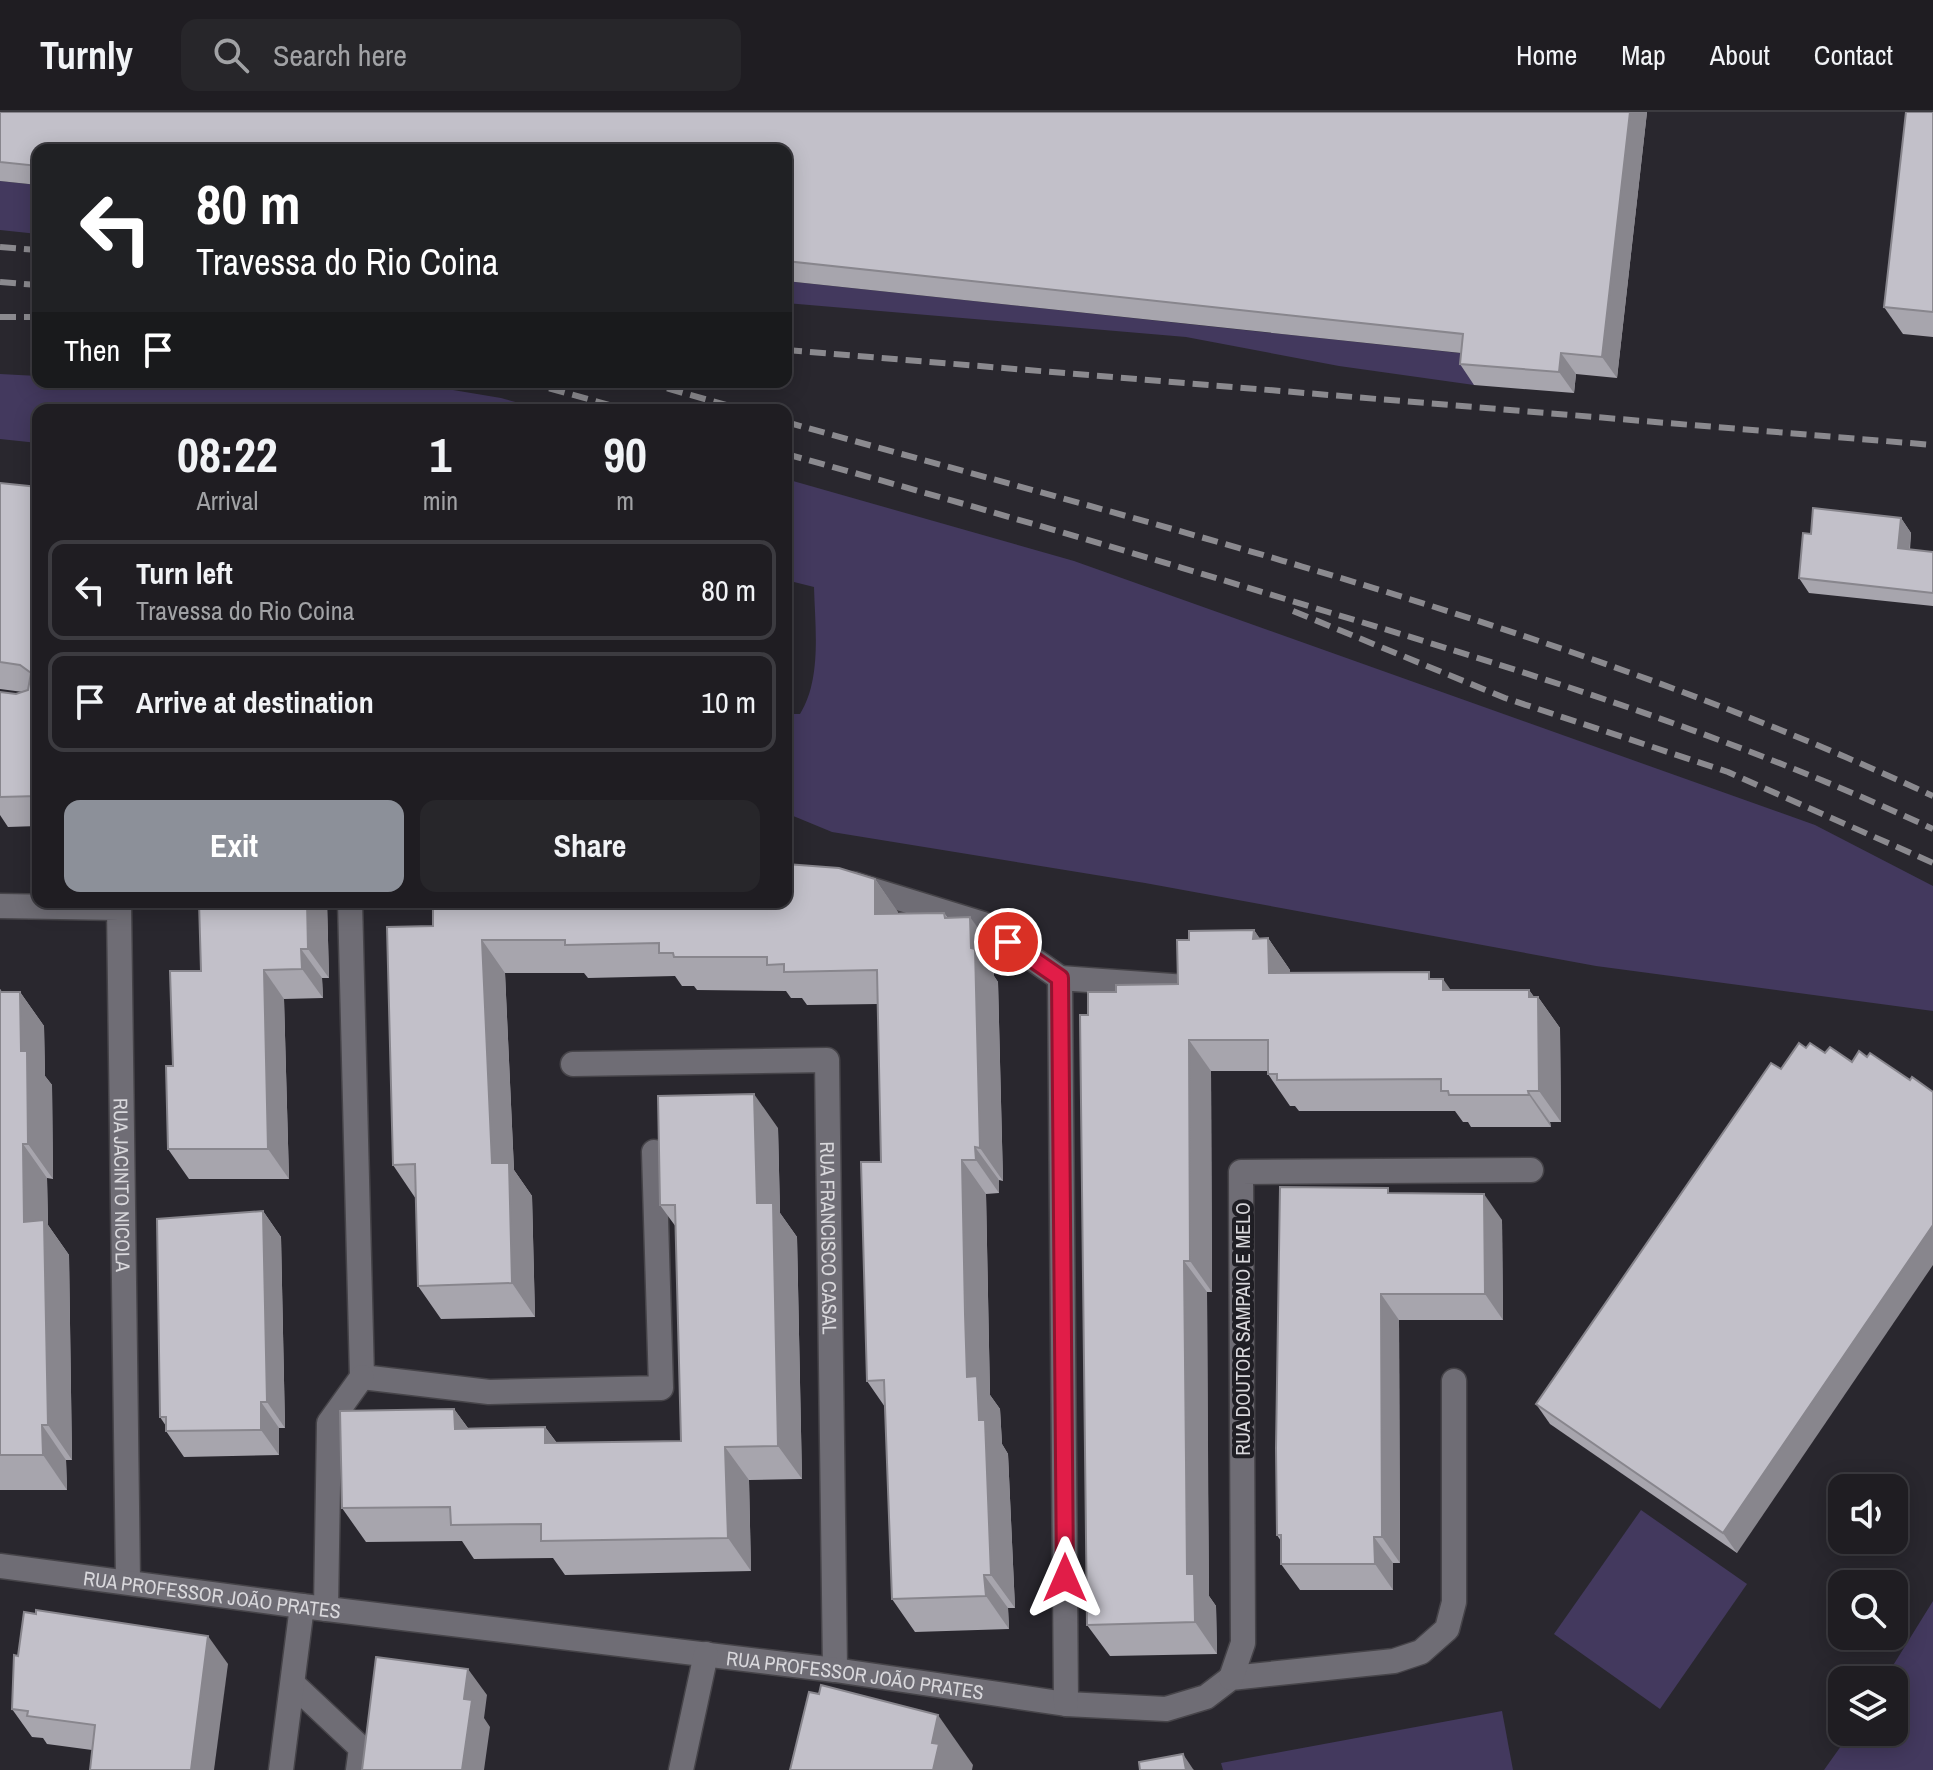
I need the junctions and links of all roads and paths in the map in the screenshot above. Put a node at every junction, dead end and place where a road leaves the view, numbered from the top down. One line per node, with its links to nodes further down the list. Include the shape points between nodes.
1 (826, 881): 6 (street, via 866,886 983,924)
2 (0, 906): 3 (street, RUA JACINTO NICOLA)
3 (32, 907)
4 (119, 908): 14 (street, RUA JACINTO NICOLA)
5 (350, 908): 11 (street)
6 (1060, 978): 7 (street); 20 (street)
7 (1186, 987)
8 (573, 1064): 17 (street, RUA FRANCISCO CASAL, via 827,1060)
9 (654, 1152): 11 (street, via 661,1388 489,1392)
10 (1531, 1170): 18 (street, RUA DOUTOR SAMPAIO E MELO, via 1241,1172 1243,1643)
11 (362, 1377): 15 (street, via 329,1423)
12 (1454, 1381): 18 (street, RUA PROFESSOR JOÃO PRATES, via 1454,1602 1447,1629 1421,1652 1394,1661)
13 (0, 1566): 14 (street, RUA PROFESSOR JOÃO PRATES)
14 (128, 1581): 15 (street, RUA PROFESSOR JOÃO PRATES)
15 (314, 1607): 16 (street, RUA PROFESSOR JOÃO PRATES); 19 (street)
16 (706, 1654): 17 (street, RUA PROFESSOR JOÃO PRATES); 23 (street)
17 (835, 1670): 20 (street, RUA PROFESSOR JOÃO PRATES)
18 (1231, 1678): 20 (street, RUA PROFESSOR JOÃO PRATES, via 1206,1697 1166,1709)
19 (294, 1685): 21 (street); 22 (street, via 361,1748)
20 (1066, 1704)
21 (281, 1770)
22 (358, 1770)
23 (681, 1770)

